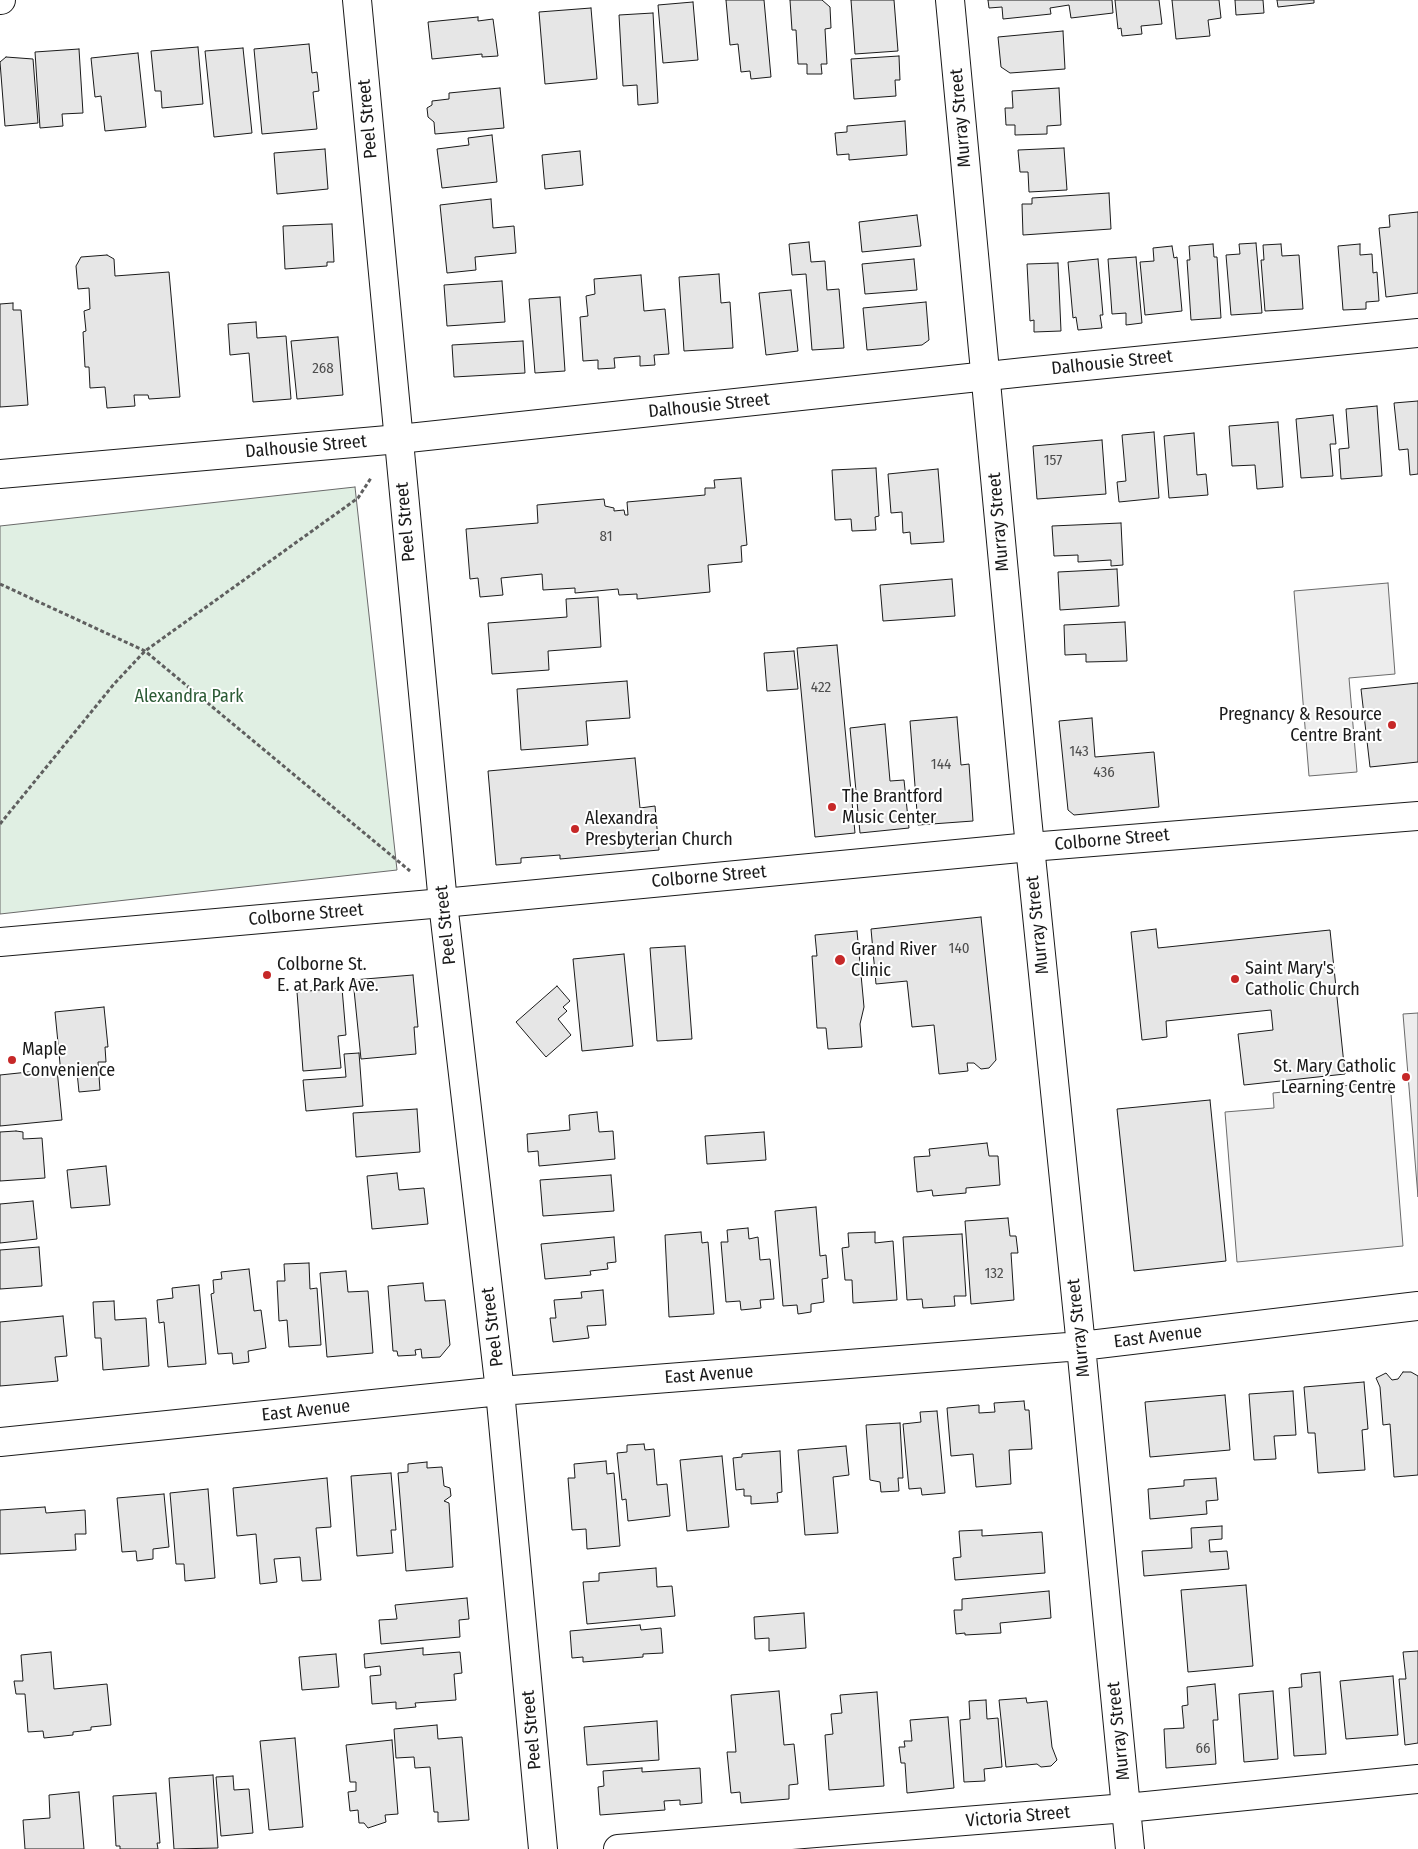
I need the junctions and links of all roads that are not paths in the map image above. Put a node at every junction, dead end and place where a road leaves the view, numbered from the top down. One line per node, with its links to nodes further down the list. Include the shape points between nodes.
1 (357, 0): 5 (street, Peel Street)
2 (950, 0): 4 (street, Murray Street)
3 (1418, 333): 4 (street, Dalhousie Street)
4 (985, 376): 5 (street, Dalhousie Street); 8 (street, Murray Street)
5 (399, 439): 6 (street, Dalhousie Street); 9 (street, Peel Street)
6 (0, 474)
7 (1418, 816): 8 (street, Colborne Street)
8 (1030, 846): 9 (street, Colborne Street); 12 (street, Murray Street)
9 (443, 902): 10 (street, Colborne Street); 13 (street, Peel Street)
10 (0, 942)
11 (1418, 1306): 12 (street, East Avenue)
12 (1081, 1346): 13 (street, East Avenue); 16 (street, Murray Street)
13 (500, 1391): 14 (street, East Avenue); 17 (street, Peel Street)
14 (0, 1442)
15 (1418, 1779): 16 (street, Victoria Street)
16 (1126, 1808): 18 (street, Victoria Street); 19 (street, Murray Street)
17 (543, 1849)
18 (618, 1849)
19 (1130, 1849)

